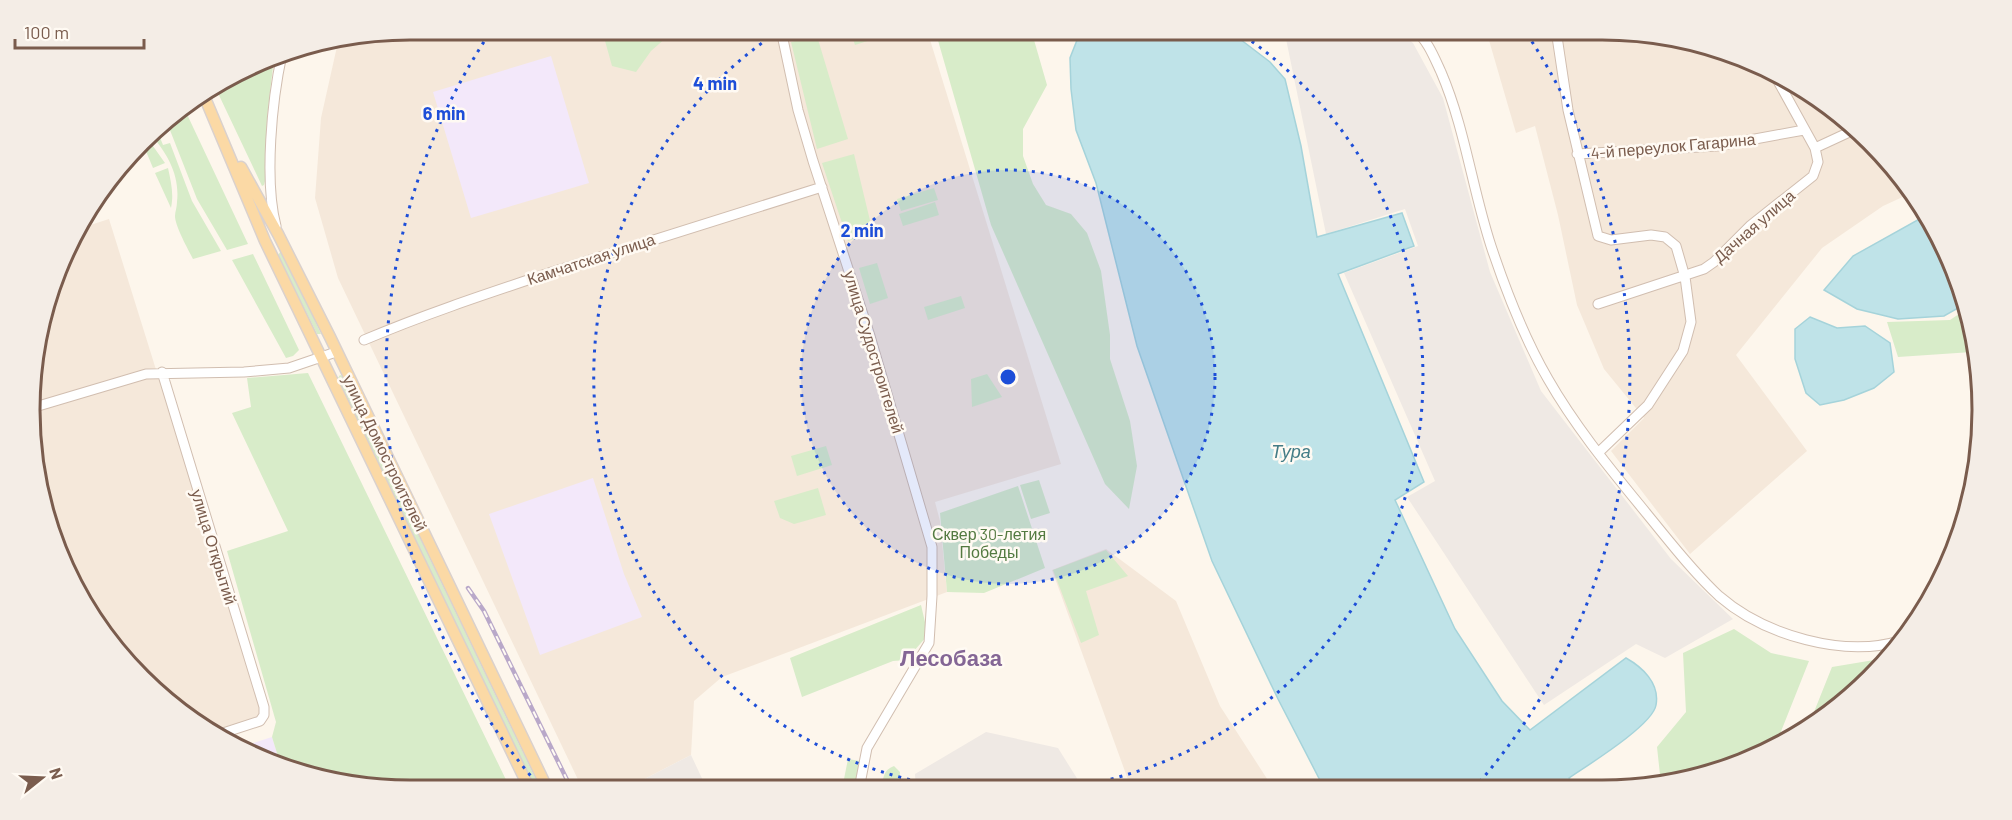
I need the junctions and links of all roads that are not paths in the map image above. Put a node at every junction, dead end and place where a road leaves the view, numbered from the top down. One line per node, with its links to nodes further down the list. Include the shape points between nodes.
1 (783, 40): 12 (street, улица Судостроителей, via 798,110)
2 (1424, 40): 21 (street, via 1452,99 1491,245 1516,314 1548,380)
3 (1558, 40): 11 (street)
4 (279, 65): 13 (street, via 271,161 271,200)
5 (1781, 87): 8 (street)
6 (207, 102): 7 (main road, улица Домостроителей)
7 (215, 120): 13 (main road, улица Домостроителей); 18 (main road, улица Домостроителей, via 265,241)
8 (1804, 130): 10 (street); 11 (street, 4-й переулок Гагарина, via 1717,146)
9 (1847, 133): 10 (street)
10 (1815, 148): 14 (street, Дачная улица, via 1818,162 1813,176 1751,225 1714,262)
11 (1577, 154): 14 (street, via 1598,236 1611,240 1665,237 1676,246)
12 (822, 188): 16 (street, Камчатская улица, via 484,294); 26 (street, улица Судостроителей, via 930,538 933,577 929,643 867,748)
13 (278, 234): 17 (main road, улица Домостроителей)
14 (1685, 277): 15 (street, Дачная улица); 21 (street, via 1691,322 1683,351 1648,405)
15 (1598, 304)
16 (364, 340)
17 (336, 352): 18 (street); 25 (main road, улица Домостроителей)
18 (321, 358): 19 (street, via 289,368 244,372); 24 (main road, улица Домостроителей)
19 (162, 372): 20 (street); 23 (street, улица Открытий, via 264,707 260,721)
20 (40, 404)
21 (1598, 453): 22 (street, via 1680,554 1720,596 1746,615 1814,643 1860,648)
22 (1889, 642)
23 (228, 731)
24 (525, 780)
25 (543, 780)
26 (861, 780)

